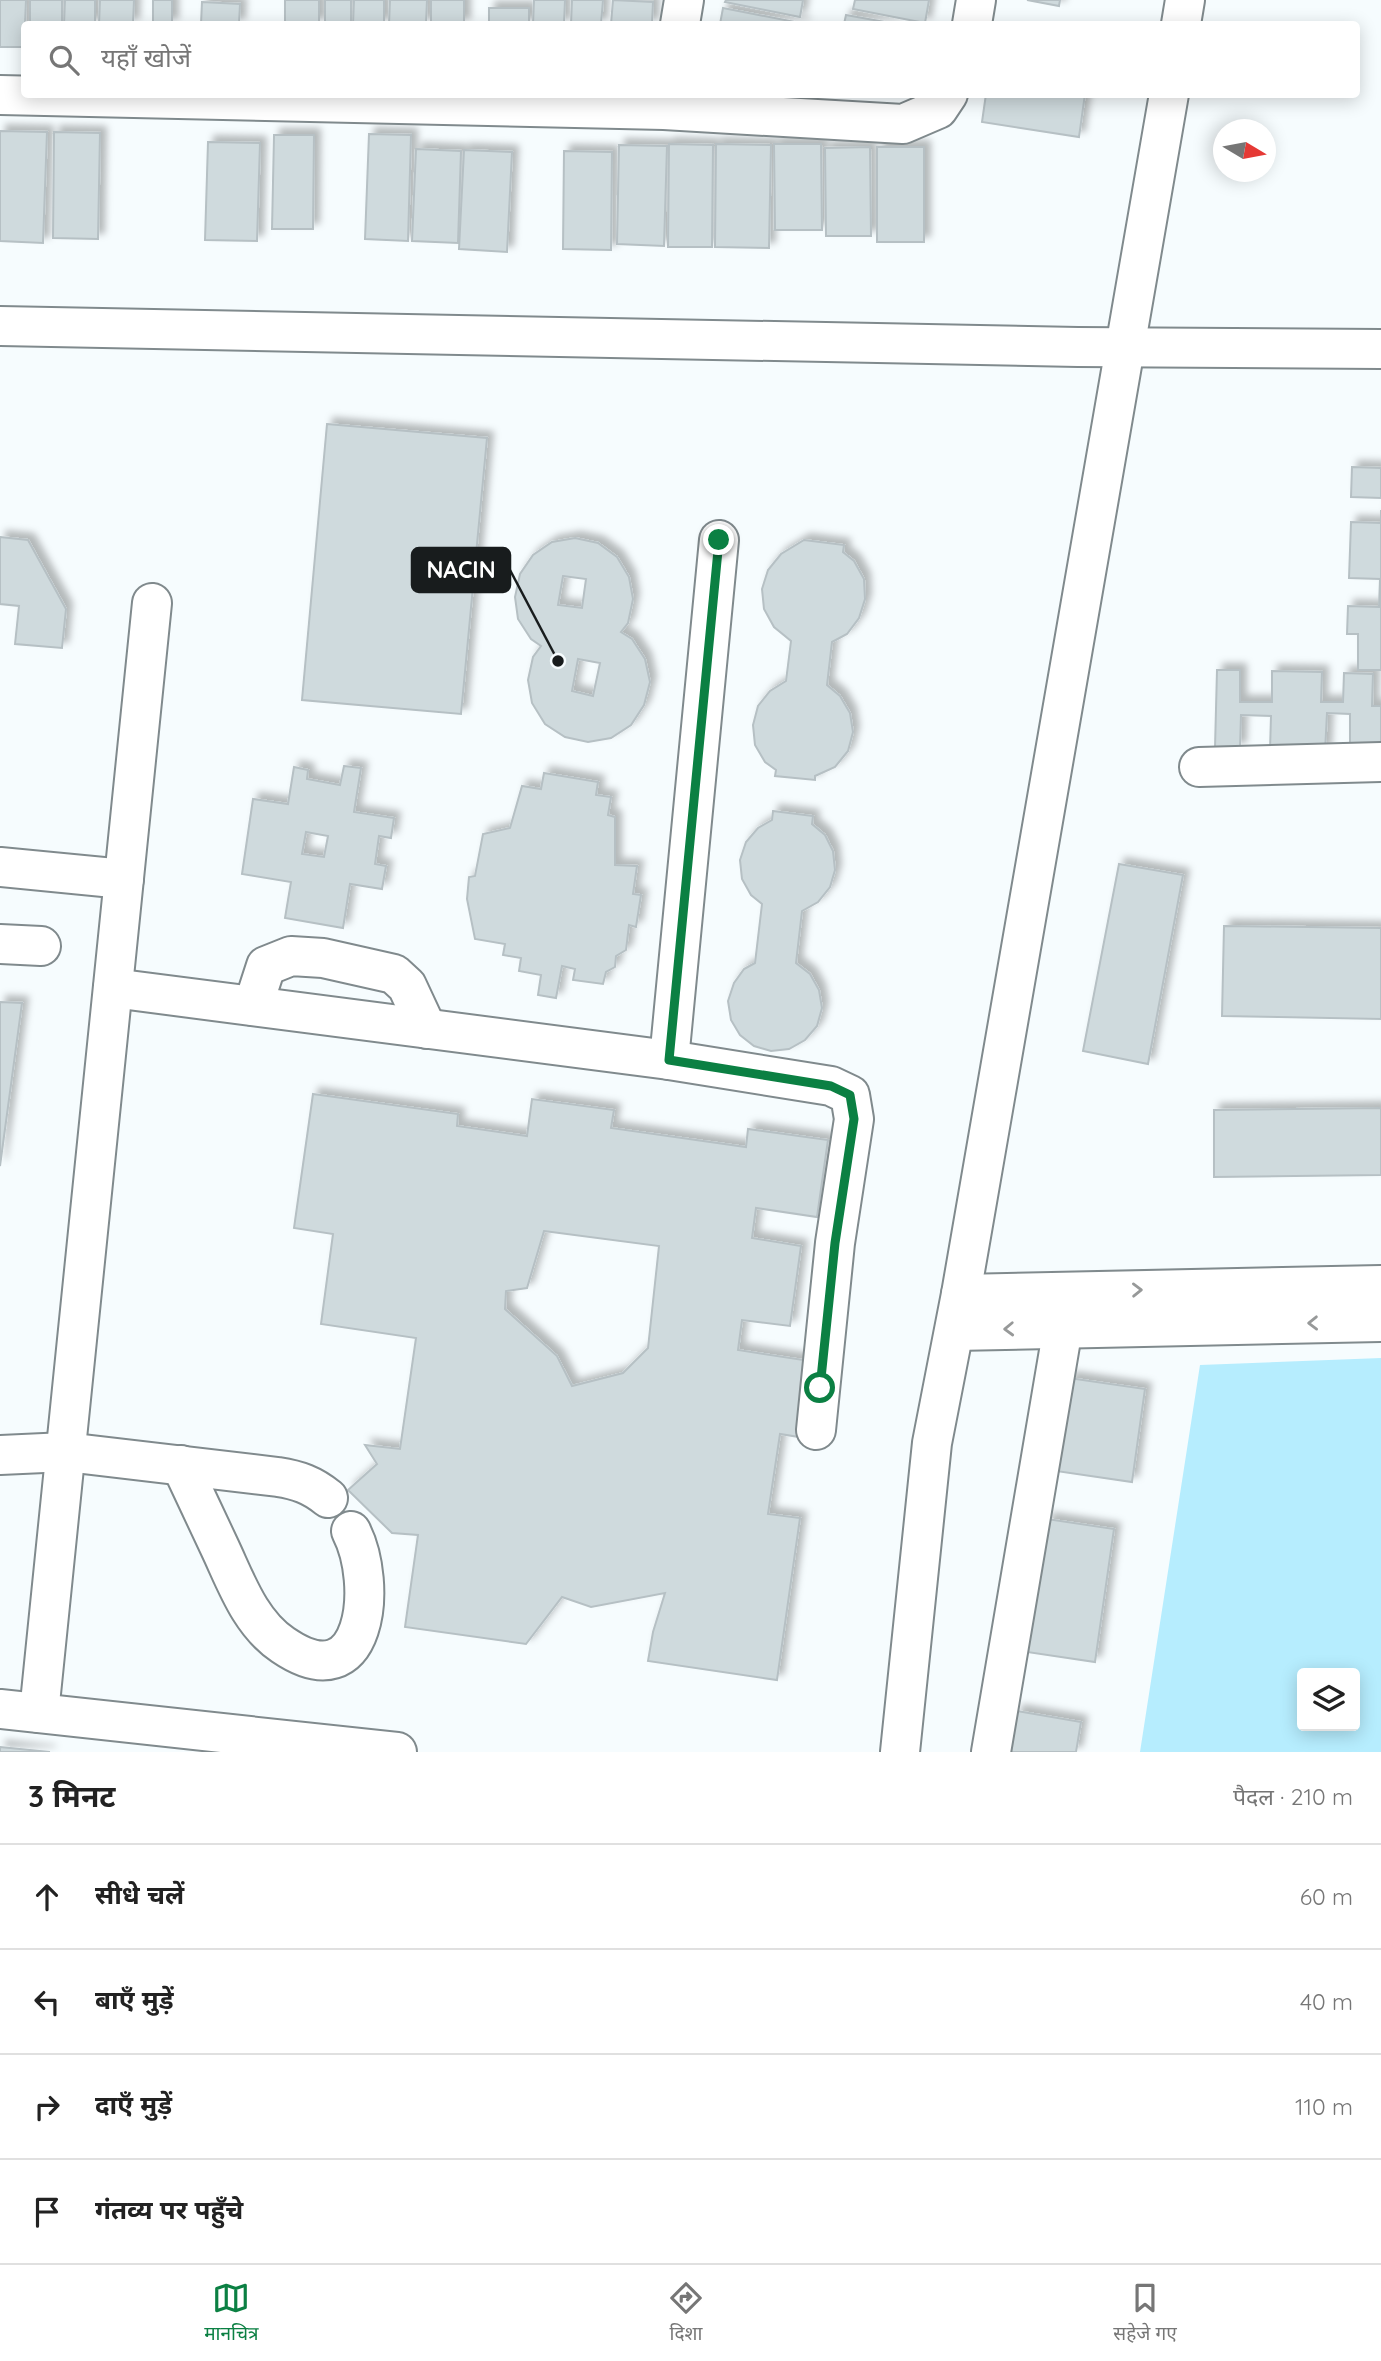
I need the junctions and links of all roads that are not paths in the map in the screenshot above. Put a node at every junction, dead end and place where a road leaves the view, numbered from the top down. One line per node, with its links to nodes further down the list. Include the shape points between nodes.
1 (684, 0): 4 (street)
2 (976, 0): 5 (street)
3 (1185, 0): 6 (street)
4 (680, 21)
5 (972, 21)
6 (1182, 21)
7 (0, 95): 8 (street)
8 (21, 95)
9 (285, 98): 12 (street)
10 (945, 98): 12 (street, via 938,109 903,124)
11 (1168, 98): 14 (street)
12 (666, 102)
13 (0, 326): 14 (street)
14 (1124, 348): 15 (street); 30 (street)
15 (1381, 349)
16 (719, 540): 27 (street)
17 (152, 603): 21 (street)
18 (1381, 762): 19 (street)
19 (1199, 767)
20 (0, 867): 21 (street)
21 (124, 879): 24 (street)
22 (0, 944): 23 (street)
23 (41, 946)
24 (113, 988): 25 (street); 33 (street)
25 (253, 1006): 26 (street); 26 (street, via 266,966 291,956 323,958 394,974 407,986)
26 (427, 1029): 27 (street)
27 (669, 1060): 32 (street, via 831,1086 850,1095 854,1119 835,1243)
28 (1381, 1285): 29 (street, one-way to 28)
29 (1066, 1310): 30 (street); 31 (street, one-way to 29); 42 (street)
30 (958, 1312): 41 (street, via 932,1443)
31 (1381, 1322)
32 (816, 1430)
33 (66, 1452): 34 (street); 35 (street); 39 (street)
34 (0, 1455)
35 (181, 1465): 36 (street, via 298,1480); 37 (street, via 246,1603 282,1645 309,1659 336,1659 356,1642 364,1566)
36 (328, 1498)
37 (351, 1531)
38 (0, 1709): 39 (street)
39 (39, 1713): 40 (street)
40 (397, 1752)
41 (900, 1752)
42 (991, 1752)

